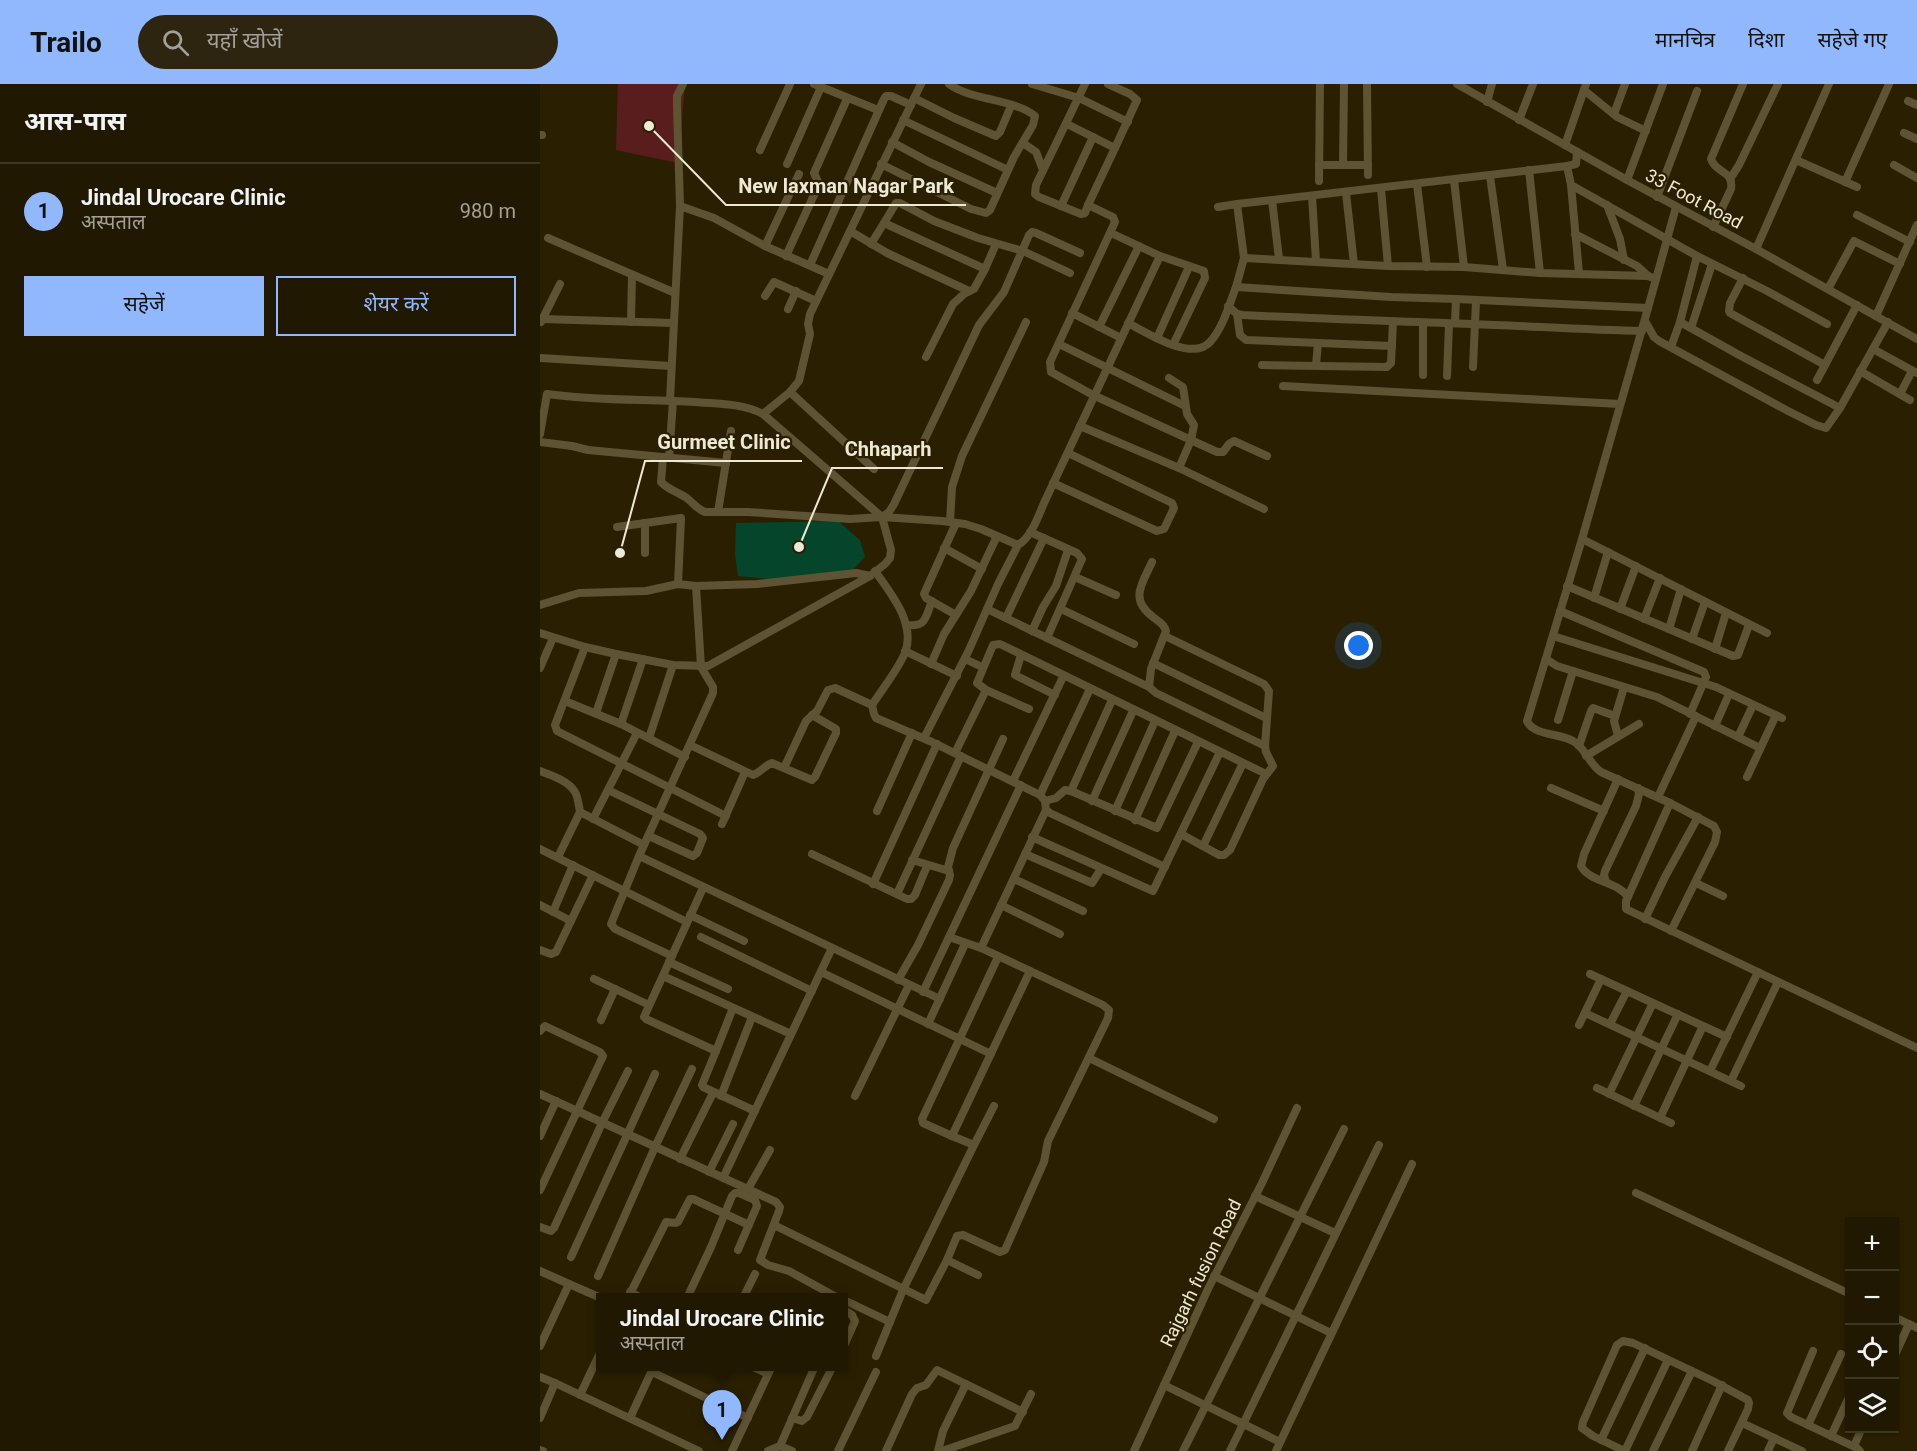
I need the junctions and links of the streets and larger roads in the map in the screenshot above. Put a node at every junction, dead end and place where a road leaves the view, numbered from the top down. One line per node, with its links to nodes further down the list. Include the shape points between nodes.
1 (683, 84): 75 (street, via 677,96)
2 (790, 84): 44 (street)
3 (921, 84): 25 (street)
4 (949, 84): 29 (street)
5 (1032, 84): 23 (street)
6 (1085, 84): 23 (street)
7 (1108, 84): 34 (street, via 1137,100)
8 (1320, 84): 49 (street)
9 (1344, 84): 50 (street)
10 (1367, 84): 50 (street, via 1368,170)
11 (1492, 84): 27 (street)
12 (1533, 84): 33 (street)
13 (1624, 84): 31 (street)
14 (1662, 84): 36 (street)
15 (1742, 84): 59 (street, via 1711,159)
16 (1778, 84): 59 (street)
17 (1829, 84): 46 (street)
18 (1889, 84): 63 (street)
19 (1461, 85): 27 (street, 33 Foot Road)
20 (821, 86): 24 (street); 47 (street)
21 (1585, 87): 31 (street); 42 (street)
22 (1697, 91): 71 (street)
23 (1079, 98): 34 (street); 35 (street)
24 (847, 99): 30 (street); 97 (street, via 814,173 819,184)
25 (912, 101): 29 (street, via 996,136); 30 (street, via 889,95); 32 (street)
26 (1908, 101): 28 (street)
27 (1487, 102): 33 (street, 33 Foot Road)
28 (1917, 105)
29 (1011, 106): 41 (street, via 1035,116)
30 (878, 110): 107 (street)
31 (1614, 114): 36 (street)
32 (903, 120): 40 (street); 53 (street)
33 (1519, 120): 42 (street, 33 Foot Road)
34 (1128, 122): 43 (street)
35 (1067, 124): 38 (street); 54 (street)
36 (1646, 130): 61 (street)
37 (1904, 133): 39 (street)
38 (1093, 137): 43 (street); 76 (street)
39 (1917, 139)
40 (892, 142): 48 (street); 68 (street)
41 (1023, 143): 53 (street); 54 (street, via 1035,152)
42 (1565, 145): 45 (street, 33 Foot Road)
43 (1115, 148): 77 (street)
44 (760, 150)
45 (1577, 152): 52 (street, via 1576,164); 61 (street, 33 Foot Road)
46 (1796, 160): 63 (street); 94 (street)
47 (787, 164)
48 (881, 164): 68 (street, via 983,213 990,210); 84 (street)
49 (1319, 165): 50 (street); 62 (street)
50 (1343, 165)
51 (1894, 165): 58 (street)
52 (1567, 166): 55 (street); 65 (street)
53 (1008, 170): 68 (street)
54 (1043, 170): 76 (street, via 1035,194)
55 (1529, 170): 57 (street); 115 (street)
56 (799, 174): 92 (street)
57 (1490, 176): 60 (street); 113 (street)
58 (1917, 178)
59 (1730, 179): 83 (street, via 1731,189)
60 (1454, 180): 64 (street); 111 (street)
61 (1627, 180): 71 (street, 33 Foot Road)
62 (1319, 181)
63 (1845, 182): 66 (street)
64 (1417, 184): 67 (street); 110 (street)
65 (1570, 185): 74 (street); 86 (street)
66 (1857, 187)
67 (1381, 189): 69 (street); 108 (street)
68 (997, 193)
69 (1346, 193): 70 (street); 104 (street)
70 (1311, 196): 72 (street); 103 (street)
71 (1658, 197): 79 (street, 33 Foot Road)
72 (1272, 200): 73 (street); 101 (street)
73 (1237, 204): 78 (street); 100 (street)
74 (1607, 205): 88 (street); 102 (street)
75 (680, 206): 92 (street, via 714,218); 126 (street)
76 (1061, 206): 77 (street, via 1083,215)
77 (1088, 206): 85 (street, via 1115,219)
78 (1218, 207)
79 (1676, 207): 83 (street, 33 Foot Road); 88 (street)
80 (1857, 215): 89 (street)
81 (884, 223): 90 (street); 91 (street, via 893,206 900,203 934,221); 112 (street)
82 (1917, 225): 89 (street)
83 (1713, 227): 94 (street, 33 Foot Road)
84 (850, 231): 90 (street); 117 (street)
85 (1111, 233): 93 (street); 135 (street)
86 (1575, 234): 102 (street); 116 (street)
87 (548, 238): 118 (street)
88 (1668, 239): 99 (street); 119 (street)
89 (1910, 242): 106 (street)
90 (871, 244): 125 (street)
91 (996, 244): 95 (street); 112 (street)
92 (765, 246): 97 (street)
93 (1139, 246): 98 (street); 151 (street)
94 (1756, 249): 123 (street, 33 Foot Road)
95 (1023, 250): 96 (street, via 1032,232 1036,232); 114 (street); 202 (street, via 1004,292 979,326 894,504)
96 (1080, 254)
97 (786, 256): 107 (street)
98 (1160, 256): 109 (street); 146 (street)
99 (1697, 256): 105 (street); 143 (street)
100 (1244, 258): 101 (street); 122 (street)
101 (1279, 259): 103 (street)
102 (1624, 260): 119 (street)
103 (1316, 261): 104 (street)
104 (1354, 264): 108 (street)
105 (1712, 264): 120 (street); 152 (street)
106 (1900, 264): 123 (street, via 1854,241); 137 (street)
107 (810, 265): 117 (street)
108 (1388, 266): 110 (street)
109 (1189, 267): 155 (street); 159 (street, via 1204,271 1205,278)
110 (1427, 267): 111 (street)
111 (1464, 267): 113 (street)
112 (985, 269): 125 (street, via 979,283)
113 (1503, 269): 115 (street)
114 (1070, 273)
115 (1540, 273): 116 (street)
116 (1579, 273): 119 (street)
117 (829, 274): 129 (street)
118 (632, 275): 126 (street); 140 (street)
119 (1652, 277): 133 (street)
120 (1743, 278): 150 (street); 167 (street, via 1729,307 1730,313)
121 (560, 284): 139 (street)
122 (1236, 287): 128 (street); 132 (street)
123 (1828, 289): 131 (street, 33 Foot Road)
124 (796, 291): 127 (street, via 774,282); 129 (street); 134 (street)
125 (969, 291): 163 (street, via 953,304)
126 (675, 293): 145 (street)
127 (765, 296)
128 (1456, 298): 130 (street); 148 (street)
129 (816, 301): 179 (street, via 808,319 810,334 802,373)
130 (1476, 301): 133 (street); 149 (street)
131 (1857, 305): 137 (street, 33 Foot Road); 167 (street)
132 (1228, 306): 136 (street); 159 (street, via 1208,344 1199,349)
133 (1648, 308): 138 (street)
134 (788, 309)
135 (1072, 313): 151 (street); 158 (street)
136 (1237, 314): 142 (street); 157 (street, via 1240,335 1246,340)
137 (1876, 316): 144 (street, 33 Foot Road)
138 (1645, 321): 153 (street); 161 (street, via 1654,337)
139 (541, 322): 140 (street)
140 (631, 322): 145 (street)
141 (1026, 322): 204 (street, via 962,456 952,487)
142 (1393, 322): 147 (street); 160 (street)
143 (1680, 322): 152 (street); 161 (street)
144 (1888, 322): 156 (street, 33 Foot Road); 162 (street)
145 (674, 323): 168 (street)
146 (1128, 323): 154 (street); 155 (street)
147 (1423, 323): 148 (street); 173 (street)
148 (1452, 324): 149 (street); 174 (street)
149 (1475, 324): 153 (street); 170 (street)
150 (1827, 324)
151 (1099, 327): 154 (street)
152 (1691, 328): 186 (street)
153 (1642, 331): 184 (street)
154 (1121, 338): 169 (street)
155 (1157, 338): 159 (street)
156 (1917, 339)
157 (1318, 343): 160 (street); 165 (street)
158 (1059, 344): 169 (street); 181 (street, via 1050,362 1052,372)
159 (1173, 345)
160 (1392, 346): 165 (street, via 1387,367)
161 (1671, 347): 186 (street, via 1821,427 1829,425)
162 (1873, 349): 171 (street); 172 (street)
163 (926, 357)
164 (540, 358): 168 (street)
165 (1316, 364): 166 (street)
166 (1262, 365)
167 (1825, 365): 176 (street)
168 (671, 366): 182 (street)
169 (1107, 367): 181 (street); 185 (street)
170 (1473, 367)
171 (1860, 371): 180 (street); 186 (street)
172 (1915, 372): 180 (street)
173 (1423, 375)
174 (1447, 376)
175 (1169, 378): 185 (street, via 1183,387)
176 (1817, 380)
177 (1283, 386): 184 (street)
178 (544, 392): 182 (street, via 565,397); 190 (street)
179 (790, 392): 187 (street); 198 (street)
180 (1900, 394): 183 (street)
181 (1093, 395): 188 (street); 191 (street)
182 (671, 400): 187 (street, via 737,405); 195 (street)
183 (1910, 400)
184 (1620, 404): 209 (street)
185 (1185, 406): 191 (street, via 1194,425)
186 (1840, 408)
187 (763, 414): 202 (street)
188 (1080, 426): 193 (street); 197 (street)
189 (731, 432): 196 (street)
190 (540, 434)
191 (1191, 440): 194 (street, via 1221,453 1234,441); 197 (street)
192 (540, 442): 195 (street)
193 (1068, 453): 199 (street); 199 (street, via 1172,503 1164,529 1157,531)
194 (1267, 456)
195 (666, 458): 196 (street); 201 (street, via 661,482 699,510)
196 (726, 463): 201 (street)
197 (1179, 468): 200 (street)
198 (874, 469)
199 (1053, 483): 206 (street)
200 (1264, 509)
201 (718, 512): 202 (street, via 842,519)
202 (882, 517): 204 (street); 218 (street, via 890,558)
203 (645, 523): 205 (street); 214 (street); 221 (street, via 681,518)
204 (953, 523): 207 (street); 211 (street)
205 (617, 527)
206 (1030, 532): 208 (street); 210 (street)
207 (997, 536): 210 (street); 217 (street)
208 (1044, 538): 212 (street); 236 (street)
209 (1582, 538): 213 (street); 223 (street)
210 (1018, 545): 230 (street)
211 (944, 548): 217 (street); 227 (street, via 924,591)
212 (1068, 550): 219 (street, via 1082,559); 241 (street, via 1056,585)
213 (1608, 552): 216 (street); 226 (street)
214 (645, 553)
215 (1152, 561): 244 (street, via 1139,591 1139,602 1165,627)
216 (1636, 566): 220 (street); 232 (street)
217 (982, 569): 235 (street)
218 (873, 574): 222 (street); 239 (street, via 895,599); 261 (street, via 713,664)
219 (1075, 577): 225 (street); 231 (street)
220 (1660, 578): 224 (street); 237 (street)
221 (678, 584): 222 (street); 229 (street, via 646,591 572,594)
222 (696, 586): 261 (street)
223 (1567, 586): 226 (street); 233 (street)
224 (1681, 590): 228 (street); 240 (street)
225 (1116, 595)
226 (1594, 598): 232 (street)
227 (932, 601): 235 (street); 239 (street, via 922,624)
228 (1705, 602): 234 (street); 248 (street)
229 (540, 605)
230 (987, 609): 236 (street); 256 (street)
231 (1060, 609): 247 (street); 249 (street)
232 (1620, 609): 237 (street)
233 (1560, 612): 245 (street); 267 (street, via 1701,670 1706,675)
234 (1726, 613): 238 (street); 251 (street)
235 (956, 615): 259 (street)
236 (1006, 618): 241 (street)
237 (1644, 619): 240 (street)
238 (1749, 624): 243 (street); 251 (street, via 1738,655)
239 (906, 626): 252 (street)
240 (1669, 629): 248 (street)
241 (1032, 631): 247 (street)
242 (540, 633): 246 (street)
243 (1767, 633)
244 (1165, 636): 258 (street); 284 (street, via 1264,684 1269,691)
245 (1553, 636): 257 (street); 267 (street)
246 (553, 638): 250 (street); 263 (street)
247 (1047, 638): 268 (street)
248 (1692, 639): 251 (street)
249 (1134, 644)
250 (585, 647): 253 (street); 275 (street)
251 (1715, 649)
252 (905, 651): 259 (street); 276 (street)
253 (616, 654): 255 (street); 280 (street)
254 (1021, 655): 262 (street, via 996,643); 266 (street); 273 (street, via 1015,675)
255 (643, 659): 260 (street); 287 (street)
256 (965, 659): 262 (street); 265 (street)
257 (1546, 659): 264 (street); 302 (street, via 1527,721 1532,728 1570,739)
258 (1153, 663): 268 (street); 284 (street)
259 (931, 664): 265 (street)
260 (673, 665): 261 (street); 295 (street)
261 (701, 667): 300 (street, via 714,690)
262 (982, 667): 271 (street, via 977,683)
263 (540, 668)
264 (1573, 671): 269 (street); 285 (street)
265 (957, 676): 296 (street)
266 (1063, 677): 270 (street); 273 (street)
267 (1703, 683): 272 (street); 282 (street)
268 (1149, 687): 301 (street)
269 (1624, 687): 282 (street, via 1657,697); 283 (street)
270 (1090, 689): 274 (street); 325 (street)
271 (986, 690): 278 (street); 305 (street)
272 (1729, 694): 277 (street); 289 (street)
273 (1054, 695): 317 (street)
274 (1112, 700): 279 (street); 322 (street)
275 (565, 701): 280 (street); 308 (street, via 555,725 557,732)
276 (872, 705): 281 (street, via 831,688); 292 (street, via 876,718)
277 (1753, 705): 294 (street); 303 (street, via 1779,716)
278 (1029, 709)
279 (1134, 711): 286 (street); 324 (street)
280 (596, 713): 287 (street)
281 (812, 715): 310 (street); 310 (street, via 836,729 815,777 807,779)
282 (1693, 715): 289 (street); 323 (street)
283 (1615, 716): 293 (street); 302 (street, via 1593,708)
284 (1266, 718): 301 (street)
285 (1558, 720)
286 (1155, 721): 290 (street); 327 (street)
287 (621, 724): 291 (street)
288 (1639, 724): 293 (street)
289 (1715, 726): 294 (street)
290 (1175, 731): 298 (street); 334 (street)
291 (637, 733): 295 (street); 308 (street)
292 (912, 733): 296 (street); 328 (street)
293 (1618, 736): 306 (street)
294 (1738, 737): 303 (street)
295 (649, 738): 307 (street)
296 (924, 738): 299 (street)
297 (1003, 739): 311 (street)
298 (1198, 742): 304 (street); 334 (street, via 1158,827)
299 (938, 744): 305 (street); 355 (street)
300 (690, 745): 307 (street); 313 (street)
301 (1265, 746): 314 (street, via 1273,764)
302 (1580, 746): 306 (street)
303 (1760, 748): 315 (street)
304 (1220, 752): 309 (street); 335 (street)
305 (958, 754): 311 (street); 345 (street)
306 (1586, 756): 316 (street, via 1594,767)
307 (685, 757): 318 (street)
308 (621, 763): 318 (street); 321 (street)
309 (1243, 763): 314 (street); 339 (street)
310 (784, 768): 313 (street, via 772,764 753,775)
311 (989, 769): 317 (street); 350 (street, via 953,848)
312 (540, 771): 330 (street, via 573,789)
313 (745, 772): 318 (street, via 724,820)
314 (1266, 774): 339 (street, via 1227,854 1219,855)
315 (1747, 777)
316 (1618, 779): 320 (street); 329 (street)
317 (1017, 783): 325 (street); 371 (street)
318 (670, 787): 331 (street)
319 (1551, 788): 329 (street)
320 (1638, 788): 323 (street); 353 (street, via 1636,806 1605,871)
321 (608, 790): 331 (street); 333 (street)
322 (1071, 791): 324 (street); 325 (street, via 1065,790)
323 (1658, 797): 326 (street)
324 (1092, 801): 327 (street)
325 (1044, 802): 337 (street); 348 (street)
326 (1670, 803): 332 (street); 360 (street)
327 (1115, 810): 334 (street)
328 (877, 811)
329 (1604, 811): 353 (street, via 1581,866 1587,874)
330 (580, 812): 333 (street); 344 (street)
331 (658, 814): 336 (street); 336 (street, via 700,834 702,841 693,856)
332 (1698, 817): 354 (street, via 1714,826 1717,837); 366 (street)
333 (593, 819): 338 (street)
334 (1136, 820)
335 (1180, 834): 339 (street); 348 (street)
336 (649, 836): 338 (street)
337 (1032, 837): 342 (street); 349 (street)
338 (644, 845): 343 (street)
339 (1203, 846)
340 (540, 849): 344 (street)
341 (812, 854): 355 (street)
342 (1025, 854): 349 (street, via 1092,884); 352 (street)
343 (639, 856): 356 (street); 357 (street)
344 (558, 857): 346 (street)
345 (912, 860): 347 (street); 358 (street)
346 (573, 865): 351 (street); 364 (street)
347 (927, 866): 350 (street); 358 (street, via 911,899)
348 (1165, 867): 349 (street, via 1152,891)
349 (1101, 869)
350 (949, 871): 386 (street, via 949,880)
351 (594, 874): 357 (street); 367 (street)
352 (1014, 879): 362 (street); 363 (street)
353 (1606, 882): 360 (street, via 1621,888)
354 (1696, 883): 359 (street); 368 (street)
355 (873, 884): 358 (street)
356 (703, 888): 365 (street); 374 (street)
357 (625, 890): 365 (street); 378 (street, via 612,927)
358 (897, 894)
359 (1723, 896)
360 (1628, 897): 366 (street, via 1626,909)
361 (540, 905): 364 (street)
362 (1001, 905): 369 (street); 375 (street)
363 (1083, 911)
364 (553, 912): 367 (street)
365 (689, 919): 372 (street); 378 (street)
366 (1645, 919): 368 (street)
367 (571, 921): 376 (street, via 556,952)
368 (1671, 931): 381 (street)
369 (1060, 934)
370 (701, 937): 391 (street)
371 (949, 937): 373 (street); 393 (street)
372 (744, 941)
373 (965, 944): 375 (street); 394 (street)
374 (832, 948): 380 (street); 386 (street)
375 (981, 948): 377 (street)
376 (540, 950)
377 (998, 957): 379 (street); 411 (street)
378 (670, 959): 383 (street); 390 (street)
379 (1030, 971): 415 (street); 416 (street, via 1109,1010)
380 (821, 972): 391 (street); 398 (street)
381 (1758, 972): 387 (street); 410 (street)
382 (1590, 974): 385 (street)
383 (663, 976): 396 (street); 397 (street)
384 (594, 979): 389 (street)
385 (1601, 979): 392 (street); 399 (street)
386 (898, 980): 388 (street)
387 (1778, 982): 413 (street); 422 (street)
388 (909, 985): 393 (street); 398 (street)
389 (615, 989): 396 (street); 402 (street)
390 (728, 989)
391 (812, 991): 408 (street)
392 (1627, 991): 395 (street); 404 (street)
393 (923, 992): 394 (street)
394 (940, 999): 403 (street)
395 (1653, 1003): 400 (street); 409 (street)
396 (649, 1005): 414 (street, via 646,1019)
397 (733, 1008): 401 (street); 414 (street)
398 (897, 1010): 403 (street); 428 (street)
399 (1585, 1012): 404 (street); 405 (street)
400 (1678, 1014): 406 (street); 412 (street)
401 (752, 1017): 408 (street); 426 (street)
402 (601, 1020)
403 (928, 1024): 411 (street)
404 (1610, 1024): 409 (street)
405 (1579, 1025)
406 (1703, 1026): 410 (street); 417 (street)
407 (540, 1030): 433 (street, via 545,1026 602,1054)
408 (791, 1034): 434 (street)
409 (1636, 1037): 412 (street); 427 (street)
410 (1727, 1037): 420 (street)
411 (959, 1039): 415 (street); 443 (street, via 921,1121)
412 (1662, 1048): 417 (street); 431 (street)
413 (1917, 1048)
414 (716, 1050): 426 (street, via 702,1085)
415 (991, 1054): 443 (street)
416 (1089, 1058): 436 (street); 464 (street, via 1048,1141 1044,1162 1005,1250 1000,1252 959,1235)
417 (1687, 1060): 420 (street); 435 (street)
418 (692, 1069): 446 (street)
419 (628, 1071): 437 (street)
420 (1710, 1071): 422 (street)
421 (655, 1074): 441 (street)
422 (1731, 1081): 423 (street)
423 (1741, 1086)
424 (1597, 1088): 427 (street)
425 (540, 1094): 429 (street)
426 (717, 1094): 434 (street); 448 (street)
427 (1609, 1094): 431 (street)
428 (855, 1096)
429 (556, 1101): 433 (street); 442 (street)
430 (994, 1106): 444 (street)
431 (1634, 1106): 435 (street)
432 (1297, 1108): 455 (street, Rajgarh fusion Road)
433 (577, 1111): 437 (street); 453 (street)
434 (754, 1111): 451 (street)
435 (1660, 1118): 438 (street)
436 (1214, 1119)
437 (602, 1123): 441 (street); 460 (street, via 554,1228 550,1232)
438 (1671, 1123)
439 (733, 1124): 450 (street)
440 (1344, 1129): 457 (street)
441 (626, 1134): 446 (street); 463 (street)
442 (540, 1136)
443 (952, 1136): 444 (street)
444 (974, 1145): 471 (street)
445 (1379, 1145): 461 (street)
446 (655, 1147): 448 (street); 468 (street)
447 (770, 1150): 452 (street)
448 (680, 1159): 450 (street)
449 (1412, 1164): 485 (street)
450 (709, 1172): 451 (street)
451 (723, 1178): 452 (street)
452 (748, 1189): 459 (street, via 779,1204)
453 (540, 1190)
454 (1636, 1193): 472 (street)
455 (1255, 1196): 457 (street); 469 (street, Rajgarh fusion Road)
456 (725, 1214): 458 (street); 458 (street, via 732,1196 739,1193 757,1203); 473 (street, via 690,1199 678,1222 666,1222); 474 (street)
457 (1300, 1216): 461 (street); 478 (street)
458 (749, 1225): 462 (street)
459 (774, 1225): 471 (street); 476 (street, via 760,1260)
460 (540, 1227)
461 (1335, 1233): 481 (street)
462 (738, 1250)
463 (571, 1257)
464 (947, 1260): 467 (street); 471 (street, via 928,1298)
465 (540, 1271): 470 (street)
466 (755, 1274): 475 (street)
467 (978, 1275)
468 (598, 1276)
469 (1214, 1276): 478 (street); 505 (street, Rajgarh fusion Road)
470 (569, 1284): 477 (street); 487 (street)
471 (903, 1290): 483 (street)
472 (1845, 1292)
473 (630, 1293)
474 (689, 1293)
475 (746, 1293)
476 (829, 1293)
477 (596, 1296)
478 (1259, 1298): 481 (street); 509 (street)
479 (848, 1302): 483 (street)
480 (848, 1313): 486 (street, via 855,1321)
481 (1295, 1316): 485 (street); 517 (street)
482 (1899, 1319): 484 (street)
483 (890, 1322): 492 (street)
484 (1913, 1326): 489 (street)
485 (1330, 1334): 523 (street)
486 (848, 1336)
487 (540, 1346)
488 (1645, 1348): 493 (street); 522 (street); 522 (street, via 1627,1341 1617,1345 1582,1426)
489 (1899, 1349)
490 (1813, 1351): 518 (street, via 1787,1409 1789,1416)
491 (1841, 1354): 518 (street)
492 (876, 1356)
493 (1668, 1360): 500 (street); 522 (street, via 1625,1451)
494 (596, 1361): 508 (street)
495 (653, 1371): 513 (street)
496 (655, 1371): 514 (street)
497 (770, 1371): 514 (street)
498 (813, 1371): 515 (street)
499 (830, 1371): 515 (street, via 807,1417 802,1421)
500 (1692, 1371): 506 (street); 537 (street)
501 (876, 1372): 530 (street)
502 (540, 1377): 503 (street)
503 (555, 1383): 508 (street); 512 (street)
504 (966, 1384): 511 (street); 531 (street, via 941,1371 934,1372 926,1385 912,1394); 532 (street, via 943,1431)
505 (1164, 1385): 509 (street); 533 (street, Rajgarh fusion Road)
506 (1722, 1385): 516 (street, via 1749,1403); 538 (street)
507 (1031, 1394): 511 (street)
508 (580, 1395): 513 (street)
509 (1206, 1406): 517 (street); 534 (street)
510 (1845, 1406): 520 (street)
511 (1023, 1412): 532 (street, via 1010,1429)
512 (540, 1418)
513 (630, 1418): 526 (street)
514 (748, 1418): 527 (street)
515 (792, 1418): 524 (street)
516 (1742, 1423): 521 (street); 539 (street)
517 (1243, 1424): 523 (street); 535 (street)
518 (1808, 1425): 520 (street)
519 (1861, 1433): 525 (street)
520 (1831, 1436): 525 (street)
521 (1774, 1438): 540 (street); 541 (street)
522 (1601, 1440)
523 (1280, 1442): 536 (street)
524 (780, 1446): 528 (street); 529 (street)
525 (1857, 1449)
526 (699, 1451)
527 (732, 1451)
528 (768, 1451)
529 (792, 1451)
530 (838, 1451)
531 (886, 1451)
532 (940, 1451)
533 (1134, 1451)
534 (1183, 1451)
535 (1230, 1451)
536 (1276, 1451)
537 (1653, 1451)
538 (1692, 1451)
539 (1728, 1451)
540 (1767, 1451)
541 (1802, 1451)

